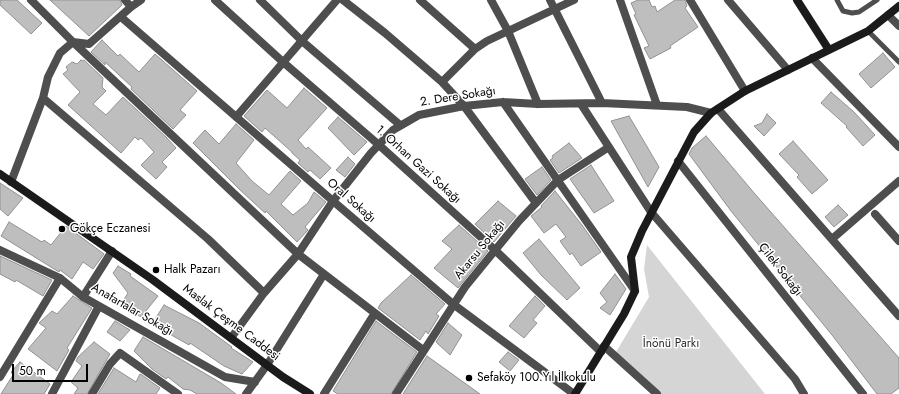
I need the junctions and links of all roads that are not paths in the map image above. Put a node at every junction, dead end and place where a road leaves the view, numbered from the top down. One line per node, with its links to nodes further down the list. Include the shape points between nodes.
1 (31, 0): 27 (street)
2 (125, 0): 19 (street)
3 (141, 0): 19 (street)
4 (215, 0): 31 (street, 1. Orhan Gazi Sokağı)
5 (260, 0): 26 (street)
6 (337, 0): 26 (street)
7 (343, 0): 34 (street)
8 (420, 0): 28 (street)
9 (491, 0): 24 (street)
10 (550, 0): 20 (street)
11 (574, 0): 20 (street)
12 (620, 0): 42 (street)
13 (690, 0): 35 (street)
14 (728, 0): 33 (street)
15 (797, 0): 29 (street)
16 (837, 0): 17 (lane, via 843,11 852,13 859,12)
17 (877, 0)
18 (899, 6): 21 (street)
19 (131, 7): 22 (street)
20 (554, 9): 24 (street); 38 (street)
21 (888, 15): 23 (street); 25 (street)
22 (121, 17): 27 (street, via 89,44); 44 (street, Oral Sokağı)
23 (899, 26)
24 (508, 31): 28 (street); 39 (street)
25 (868, 31): 29 (street); 32 (lane)
26 (302, 40): 31 (street); 45 (street)
27 (73, 42): 36 (street, via 60,53 48,78); 63 (street)
28 (475, 49): 34 (street)
29 (829, 50): 30 (street)
30 (812, 58): 33 (street); 48 (street)
31 (283, 62): 44 (street); 46 (street, 1. Orhan Gazi Sokağı)
32 (899, 62)
33 (788, 70): 35 (street)
34 (442, 82): 41 (street)
35 (745, 91): 43 (street)
36 (44, 98): 53 (street); 67 (street, via 208,239)
37 (503, 102): 39 (street, 2. Dere Sokağı); 41 (street, 2. Dere Sokağı); 51 (street)
38 (602, 103): 40 (street, 2. Dere Sokağı); 42 (street, 2. Dere Sokağı)
39 (538, 104): 40 (street, 2. Dere Sokağı)
40 (581, 104): 47 (street)
41 (464, 106): 45 (street, 2. Dere Sokağı, via 419,115); 55 (street)
42 (657, 106): 43 (street, 2. Dere Sokağı)
43 (715, 111): 49 (street, via 694,132); 58 (street)
44 (236, 117): 54 (street, Oral Sokağı)
45 (400, 125): 46 (street, 2. Dere Sokağı)
46 (379, 145): 54 (street, 2. Dere Sokağı); 61 (street, 1. Orhan Gazi Sokağı)
47 (609, 147): 51 (street, Akarsu Sokağı); 56 (street)
48 (899, 147)
49 (678, 161): 56 (street); 89 (street, Çilek Sokağı)
50 (0, 174): 53 (street, Maslak Çeşme Caddesi)
51 (558, 180): 55 (street, Akarsu Sokağı); 66 (street)
52 (899, 181): 58 (street)
53 (11, 182): 62 (street, Maslak Çeşme Caddesi)
54 (332, 201): 63 (street, 2. Dere Sokağı); 69 (street, Oral Sokağı)
55 (536, 203): 61 (street, Akarsu Sokağı)
56 (651, 212): 66 (street, via 631,257); 88 (street, via 795,379)
57 (875, 214): 59 (street)
58 (832, 239): 72 (street)
59 (899, 241)
60 (0, 250): 65 (street, Anafartalar Sokağı)
61 (495, 250): 69 (street, Akarsu Sokağı); 74 (street, 1. Orhan Gazi Sokağı)
62 (112, 251): 68 (street); 73 (street, Maslak Çeşme Caddesi)
63 (298, 254): 64 (street); 67 (street, 2. Dere Sokağı)
64 (324, 274): 71 (street); 76 (street)
65 (60, 278): 68 (street, Anafartalar Sokağı); 77 (street)
66 (635, 292): 74 (street)
67 (264, 293): 73 (street, 2. Dere Sokağı)
68 (83, 296): 70 (street, Anafartalar Sokağı)
69 (453, 304): 75 (street, Akarsu Sokağı); 86 (street, Oral Sokağı)
70 (99, 306): 78 (street, Anafartalar Sokağı, via 225,377); 81 (street)
71 (375, 313): 75 (street); 84 (street)
72 (899, 316)
73 (231, 338): 76 (street, Maslak Çeşme Caddesi)
74 (602, 349): 86 (street); 87 (street, 1. Orhan Gazi Sokağı)
75 (423, 350): 85 (street, Akarsu Sokağı)
76 (267, 365): 78 (street); 80 (street, Maslak Çeşme Caddesi)
77 (0, 377)
78 (255, 382): 83 (street)
79 (173, 392): 82 (street, via 120,353 110,364)
80 (306, 393)
81 (52, 394)
82 (92, 394)
83 (246, 394)
84 (324, 394)
85 (396, 394)
86 (575, 394)
87 (657, 394)
88 (804, 394)
89 (863, 394)

